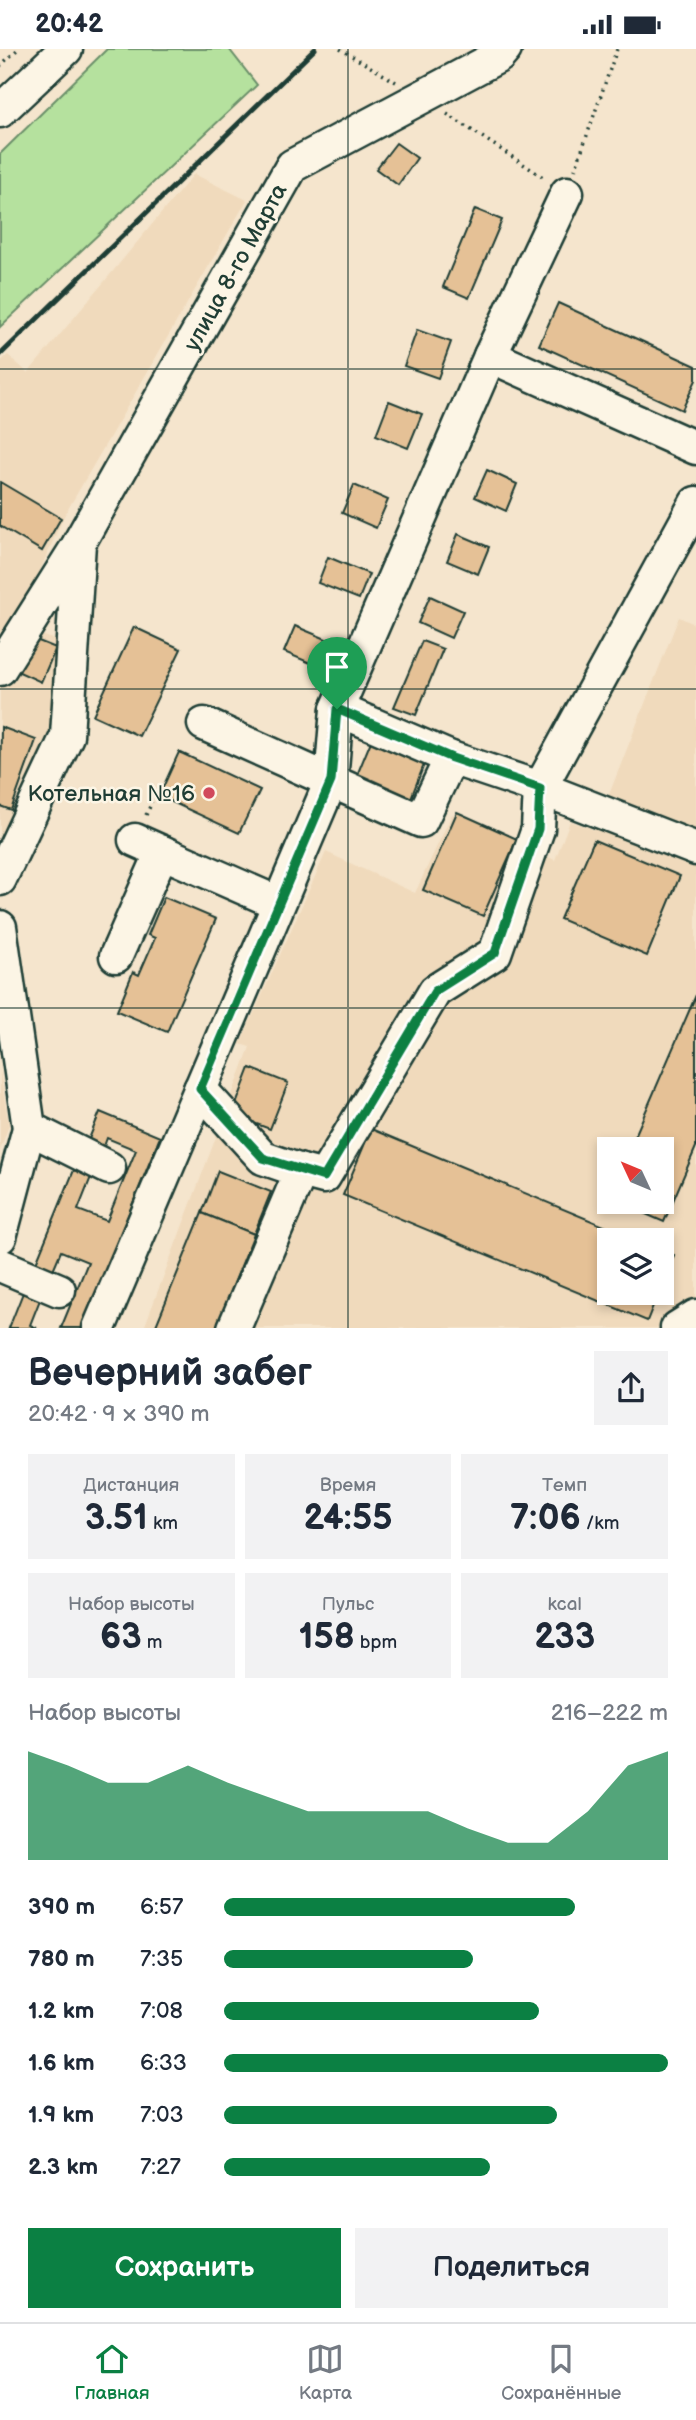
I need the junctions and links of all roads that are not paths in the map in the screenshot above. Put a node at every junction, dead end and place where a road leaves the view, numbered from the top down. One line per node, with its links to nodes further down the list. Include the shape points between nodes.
1 (66, 49): 3 (street)
2 (505, 49): 8 (street, улица 8-го Марта, via 499,57 292,166)
3 (0, 111)
4 (567, 193): 5 (street)
5 (490, 356): 6 (street); 10 (street)
6 (696, 448)
7 (696, 503): 14 (street)
8 (79, 543): 9 (street, улица 8-го Марта); 16 (street, улица 8-го Марта, via 67,736)
9 (0, 669)
10 (337, 709): 12 (street); 13 (street)
11 (204, 724): 13 (street)
12 (452, 758): 13 (street, via 421,821); 14 (street)
13 (331, 781): 17 (street)
14 (540, 788): 15 (street); 23 (street, via 538,829 495,953 435,991 324,1177)
15 (696, 849)
16 (0, 880)
17 (278, 903): 19 (street, via 148,846); 20 (street)
18 (0, 927): 21 (street)
19 (116, 956)
20 (200, 1089): 23 (street, via 263,1158); 28 (street)
21 (29, 1128): 22 (street); 24 (street)
22 (109, 1168)
23 (301, 1171): 29 (street)
24 (0, 1237)
25 (0, 1265): 26 (street)
26 (59, 1290)
27 (696, 1316): 30 (street)
28 (99, 1328)
29 (234, 1328)
30 (677, 1328)

